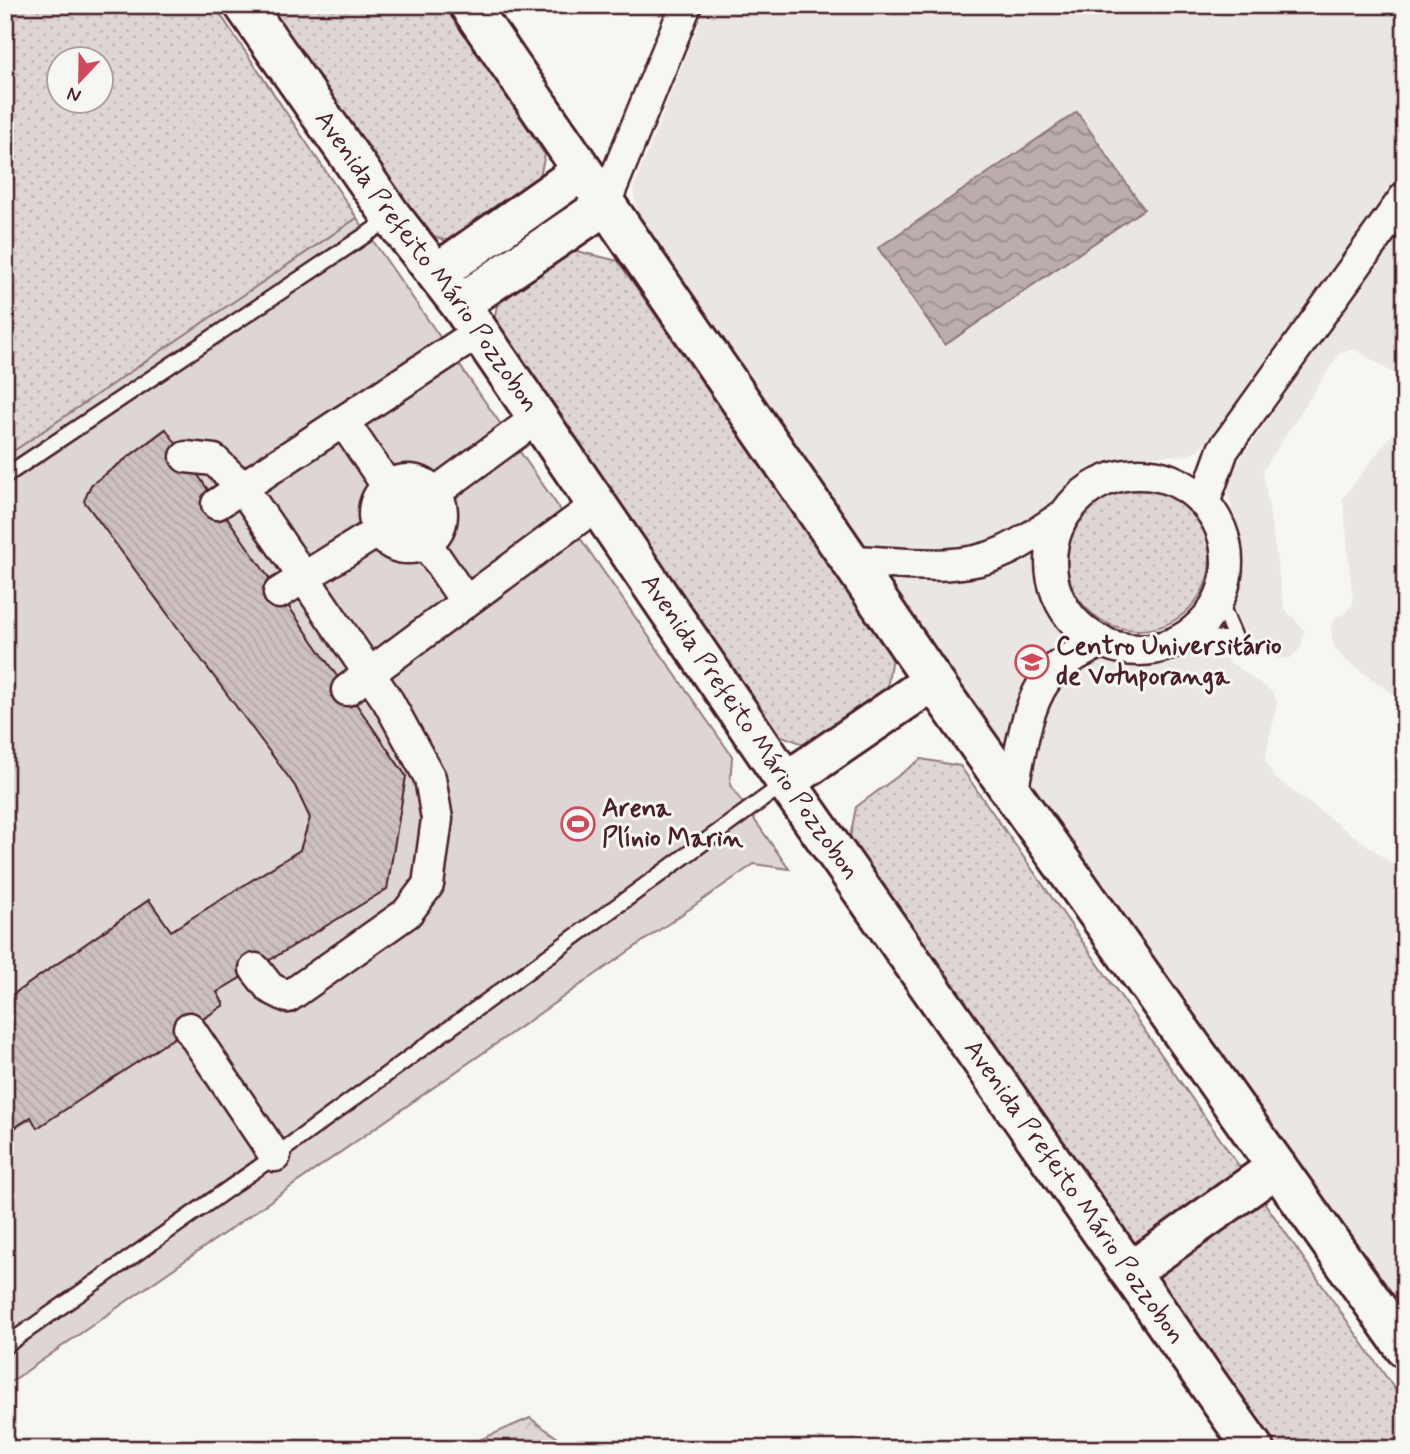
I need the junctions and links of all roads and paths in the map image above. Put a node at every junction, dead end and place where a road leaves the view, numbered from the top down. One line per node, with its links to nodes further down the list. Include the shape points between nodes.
1 (244, 5): 7 (street, Avenida Prefeito Mário Pozzobon)
2 (469, 5): 4 (street)
3 (686, 5): 6 (street)
4 (582, 171): 6 (street); 8 (street)
5 (1405, 197): 12 (street)
6 (604, 206): 9 (street); 26 (street)
7 (393, 217): 8 (street, Avenida Prefeito Mário Pozzobon); 14 (lane)
8 (437, 273): 9 (street, Avenida Prefeito Mário Pozzobon)
9 (469, 318): 10 (street, Avenida Prefeito Mário Pozzobon); 11 (street)
10 (537, 418): 18 (street); 21 (street, Avenida Prefeito Mário Pozzobon)
11 (343, 421): 16 (street); 17 (street)
12 (1223, 450): 15 (street); 20 (street)
13 (186, 457): 16 (street, via 214,460)
14 (5, 476)
15 (1168, 479): 20 (street); 23 (street, via 1129,474 1109,479 1076,500)
16 (242, 487): 19 (street); 27 (street)
17 (387, 487): 18 (street, via 413,480); 22 (street); 24 (street, via 375,507)
18 (435, 493): 22 (street); 25 (street, via 443,510 442,522)
19 (218, 503)
20 (1204, 503): 29 (street, via 1217,522 1227,564 1218,598 1202,622 1166,645 1122,648)
21 (597, 505): 28 (street); 32 (street, Avenida Prefeito Mário Pozzobon)
22 (406, 514): 24 (street); 25 (street)
23 (1064, 515): 26 (street, via 1002,553 976,561); 29 (street, via 1051,552 1057,595 1083,630)
24 (379, 531): 25 (street, via 400,547); 27 (street)
25 (426, 543): 28 (street)
26 (851, 561): 30 (street)
27 (291, 586): 31 (street)
28 (466, 602): 31 (street)
29 (1102, 641): 33 (street, via 1055,669 1043,686 1030,717)
30 (933, 681): 32 (street); 33 (street)
31 (357, 682): 34 (street, via 388,701 430,778 437,819 428,885 407,913 288,997 270,988)
32 (786, 782): 36 (lane); 38 (street, Avenida Prefeito Mário Pozzobon)
33 (1012, 792): 37 (street)
34 (255, 969)
35 (189, 1028): 36 (street)
36 (275, 1156): 39 (lane)
37 (1277, 1167): 38 (street); 40 (street)
38 (1130, 1272): 41 (street, Avenida Prefeito Mário Pozzobon)
39 (5, 1346)
40 (1405, 1348)
41 (1254, 1449)

